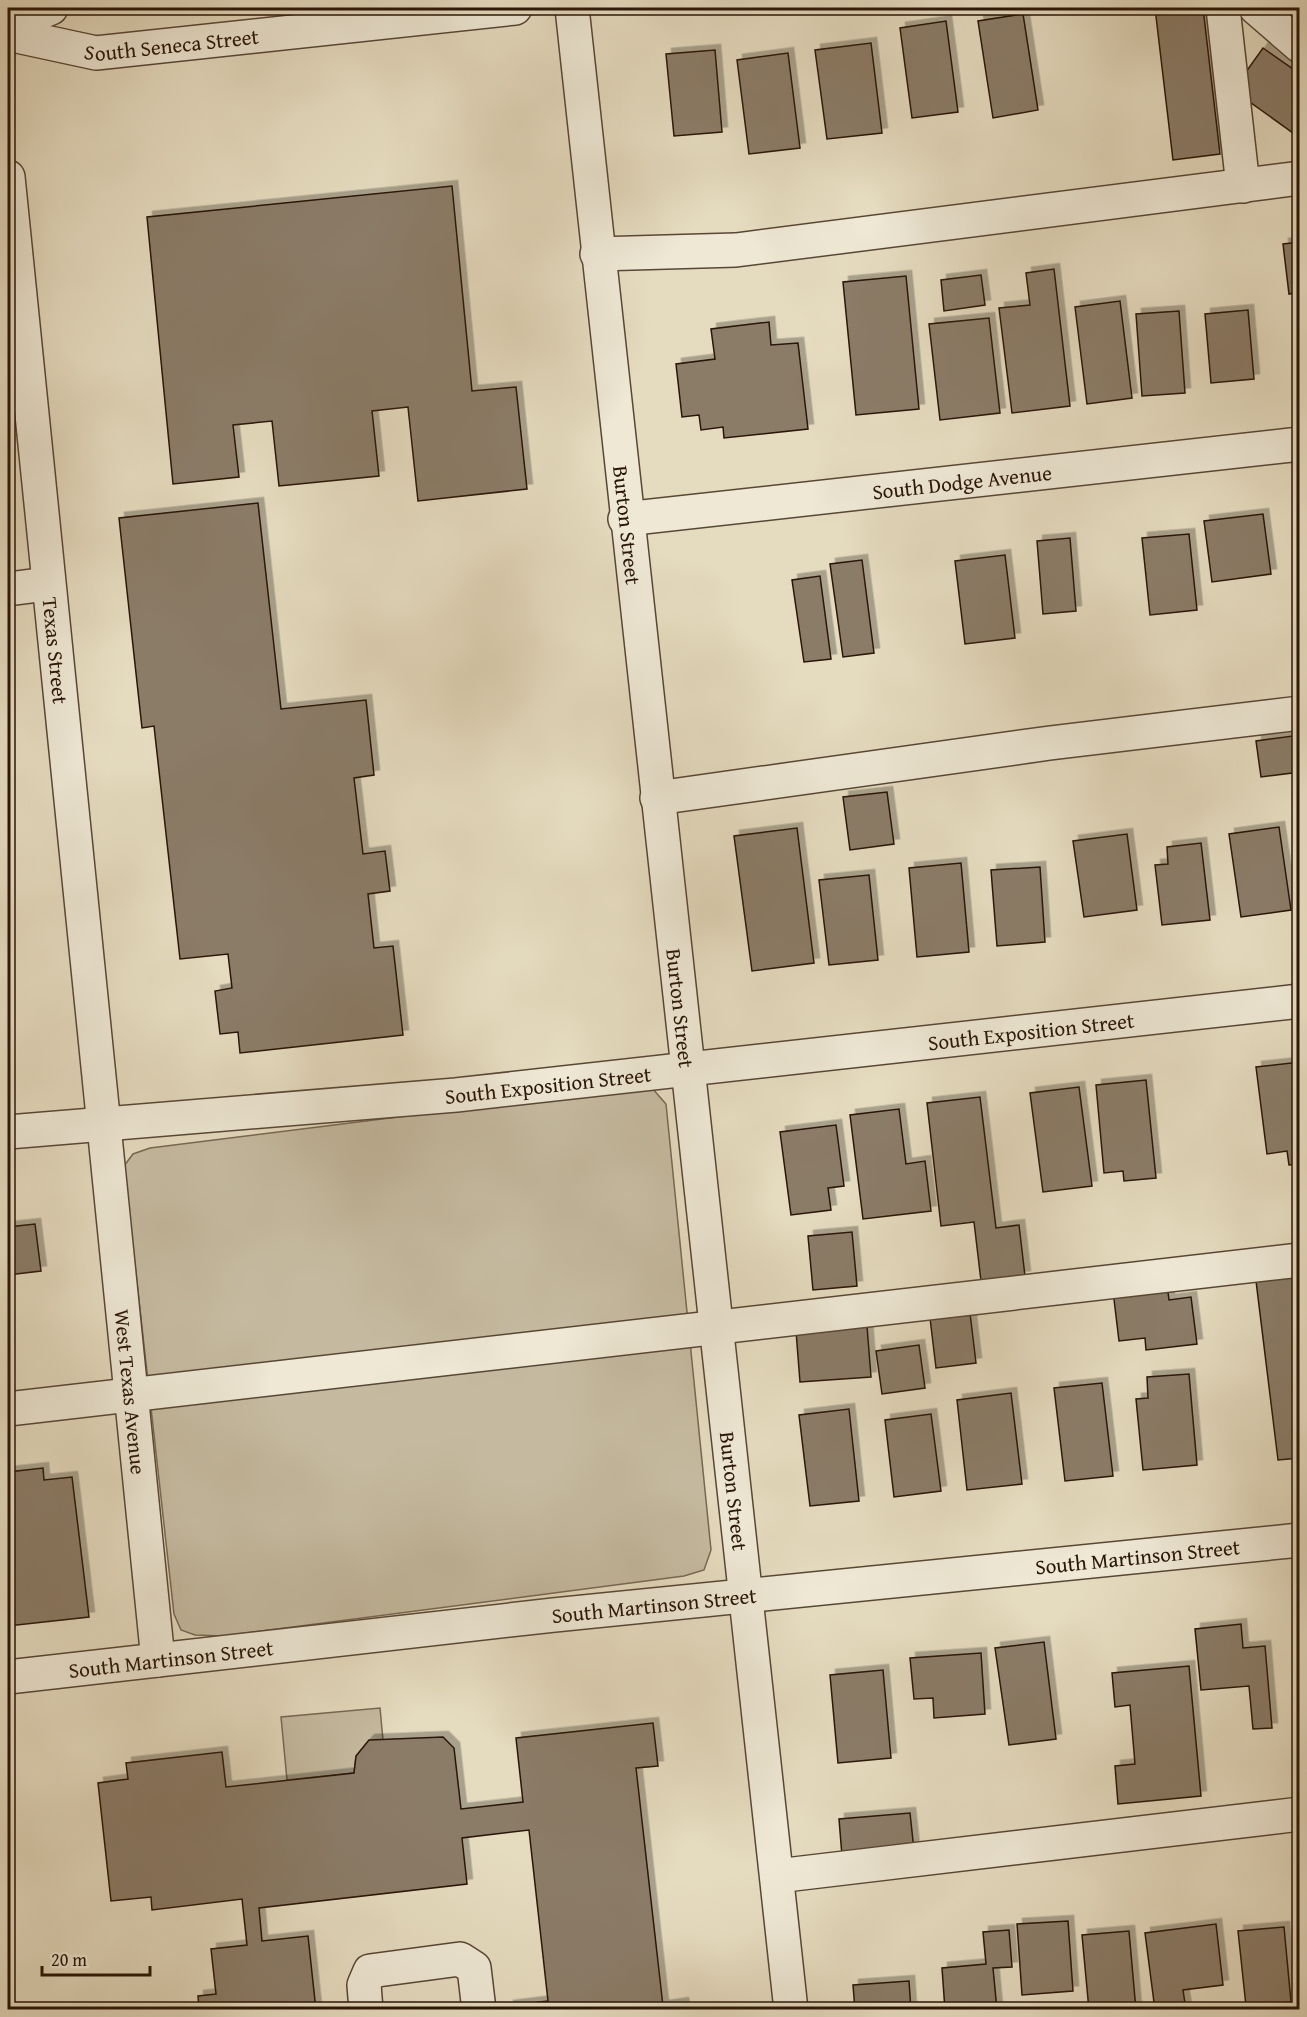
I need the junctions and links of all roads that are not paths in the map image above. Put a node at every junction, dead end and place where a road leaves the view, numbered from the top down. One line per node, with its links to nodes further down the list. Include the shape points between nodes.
1 (51, 8): 6 (street)
2 (515, 8): 7 (street, South Seneca Street, via 96,52)
3 (572, 8): 12 (street, Burton Street)
4 (1223, 8): 11 (street)
5 (1256, 8): 8 (street)
6 (8, 26)
7 (8, 34)
8 (1299, 46)
9 (8, 177): 13 (street, Texas Street)
10 (1299, 178): 11 (street)
11 (1243, 186): 12 (street, via 736,250)
12 (597, 254): 15 (street, Burton Street)
13 (15, 322): 16 (street, Texas Street)
14 (1299, 444): 15 (street, South Dodge Avenue)
15 (625, 519): 19 (street, Burton Street)
16 (47, 584): 17 (street); 22 (street, Texas Street)
17 (8, 589)
18 (1299, 713): 19 (street)
19 (657, 798): 21 (street, Burton Street)
20 (1299, 1001): 21 (street, South Exposition Street)
21 (689, 1069): 22 (street, South Exposition Street, via 456,1095); 25 (street, Burton Street)
22 (102, 1124): 23 (street, South Exposition Street); 26 (street, West Texas Avenue)
23 (8, 1132)
24 (1299, 1260): 25 (street)
25 (717, 1327): 26 (street); 29 (street, Burton Street)
26 (131, 1394): 27 (street); 30 (street, West Texas Avenue)
27 (8, 1409)
28 (1299, 1540): 29 (street, South Martinson Street)
29 (746, 1596): 30 (street, South Martinson Street); 33 (street, Burton Street)
30 (158, 1660): 31 (street, South Martinson Street)
31 (8, 1677)
32 (1299, 1815): 33 (street)
33 (777, 1876): 36 (street, Burton Street)
34 (366, 2010): 35 (street, via 364,1986 370,1971 460,1959 474,1968)
35 (479, 2010)
36 (791, 2010)

